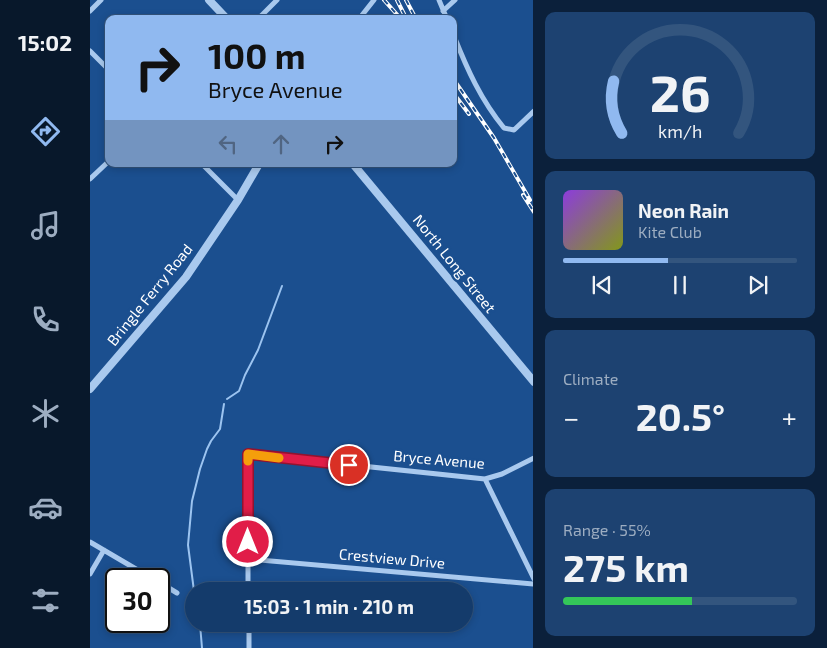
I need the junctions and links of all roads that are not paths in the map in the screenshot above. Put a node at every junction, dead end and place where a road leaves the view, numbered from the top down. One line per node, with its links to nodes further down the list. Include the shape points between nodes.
1 (101, 0): 7 (street)
2 (209, 0): 9 (street)
3 (277, 0): 10 (street)
4 (374, 0): 11 (street)
5 (439, 0): 8 (street)
6 (455, 0): 8 (street)
7 (90, 10)
8 (443, 11): 12 (street)
9 (223, 15)
10 (262, 15)
11 (363, 15)
12 (445, 15)
13 (457, 44): 16 (street, via 469,74 504,128 514,130)
14 (90, 51): 15 (street)
15 (105, 66)
16 (533, 112)
17 (105, 165): 21 (street)
18 (205, 167): 22 (street)
19 (258, 167): 22 (street, Bringle Ferry Road)
20 (355, 167): 23 (street, North Long Street)
21 (90, 179)
22 (238, 200): 24 (street, Bringle Ferry Road, via 186,277)
23 (533, 382)
24 (90, 389)
25 (533, 458): 26 (street, Bryce Avenue)
26 (485, 479): 29 (street, Bryce Avenue, via 248,454); 32 (street)
27 (90, 542): 28 (street)
28 (104, 550): 30 (street); 31 (street)
29 (248, 559): 33 (street); 34 (street, Crestview Drive)
30 (134, 568)
31 (90, 574)
32 (533, 579)
33 (248, 582)
34 (533, 584)
35 (170, 589): 36 (street)
36 (177, 593)
37 (249, 632): 38 (street)
38 (249, 648)

